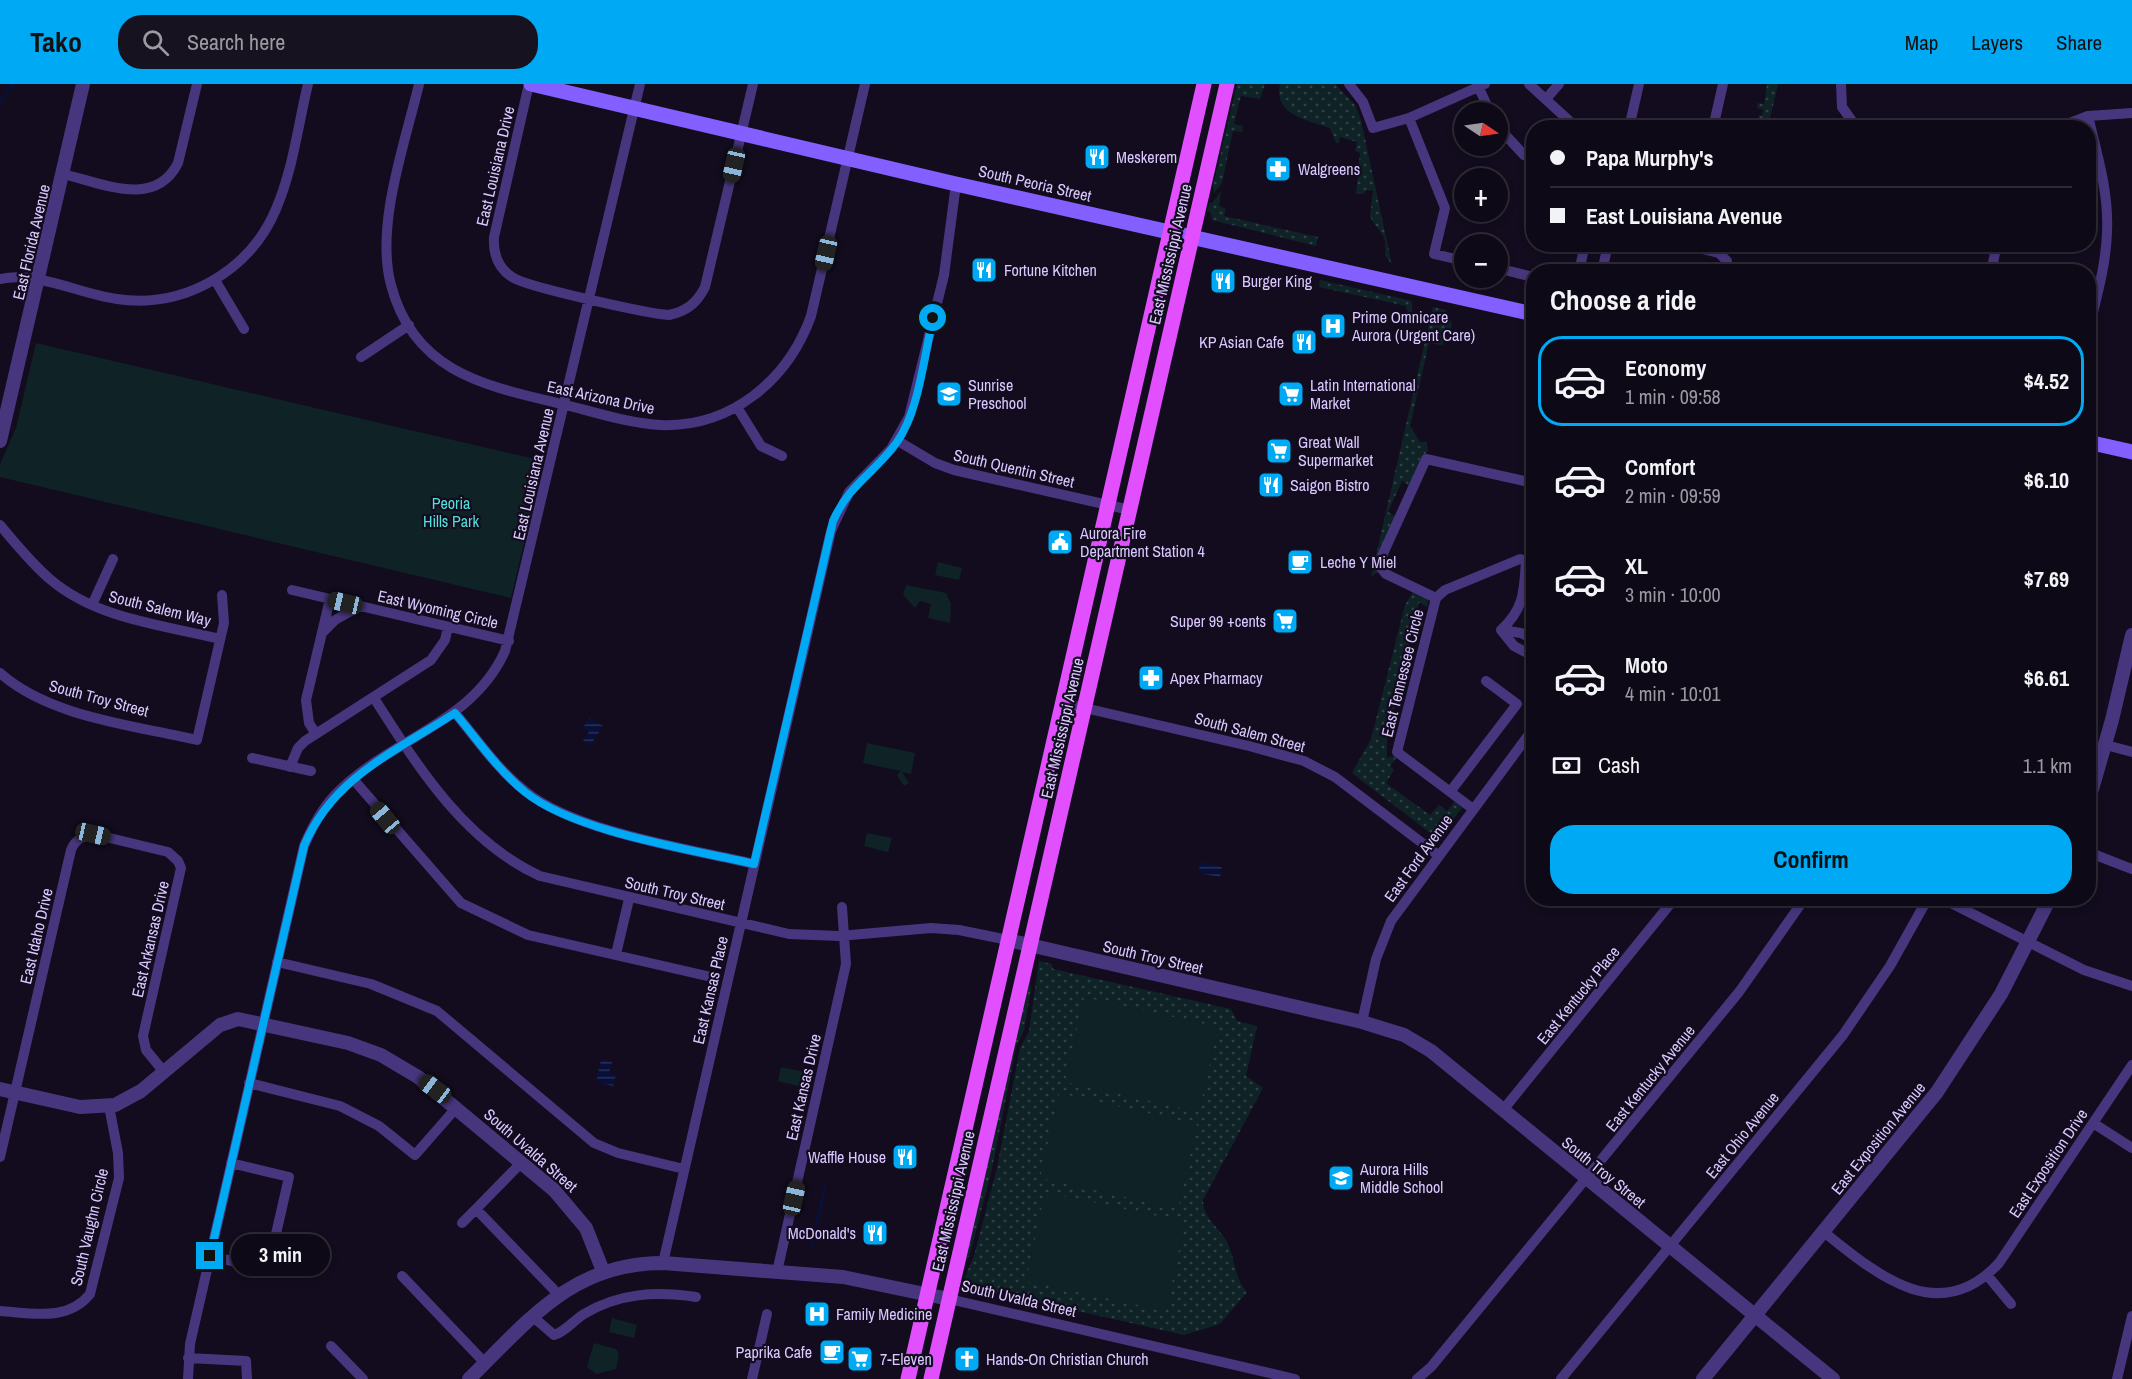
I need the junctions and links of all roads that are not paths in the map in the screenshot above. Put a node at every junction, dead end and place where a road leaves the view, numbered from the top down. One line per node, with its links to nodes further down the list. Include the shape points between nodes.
1 (83, 84): 35 (street, East Florida Avenue)
2 (197, 84): 35 (street, via 178,163 159,186 130,190)
3 (308, 84): 45 (street, via 282,193 270,222 248,254)
4 (419, 84): 50 (street, East Arizona Drive, via 385,233 387,272)
5 (530, 84): 20 (main road, South Peoria Street); 48 (street, East Louisiana Drive, via 494,237 496,256 505,271 521,282)
6 (640, 84): 20 (street, East Louisiana Avenue)
7 (753, 84): 30 (street, East Louisiana Drive)
8 (866, 84): 34 (street, East Arizona Drive)
9 (1204, 84): 37 (main road, East Mississippi Avenue)
10 (1227, 84): 38 (main road, East Mississippi Avenue)
11 (1349, 84): 23 (street, via 1363,102 1373,128)
12 (1529, 84): 18 (street)
13 (1559, 84): 18 (street)
14 (1639, 84): 25 (street)
15 (1723, 84): 26 (street)
16 (1842, 84): 27 (street, via 1842,107)
17 (1482, 86): 19 (street); 23 (street)
18 (1546, 99): 24 (street)
19 (1487, 102)
20 (634, 108): 30 (main road, South Peoria Street); 48 (street, East Louisiana Avenue)
21 (2132, 112): 22 (street)
22 (2088, 116): 28 (street); 29 (street)
23 (1408, 118): 40 (street, via 1445,208 1434,254)
24 (1568, 120)
25 (1631, 120)
26 (1715, 120)
27 (1850, 120)
28 (2078, 120)
29 (2089, 120)
30 (741, 134): 34 (main road, South Peoria Street); 48 (street, East Louisiana Drive, via 705,287 696,302 680,312 661,315)
31 (1508, 138): 33 (street)
32 (2096, 152): 47 (street, via 2108,230)
33 (1526, 155)
34 (848, 159): 36 (main road, South Peoria Street); 54 (street, East Arizona Drive, via 806,331 781,371 759,393)
35 (63, 174): 46 (street, East Florida Avenue)
36 (956, 184): 37 (main road, South Peoria Street); 56 (street, East Kansas Place, via 944,275 912,406)
37 (1171, 232): 38 (main road, South Peoria Street); 61 (main road, East Mississippi Avenue)
38 (1192, 237): 49 (main road, South Peoria Street); 62 (main road, East Mississippi Avenue)
39 (1715, 252): 41 (street)
40 (1454, 259)
41 (1727, 264)
42 (1508, 271): 43 (street)
43 (1526, 275)
44 (0, 279): 46 (street)
45 (215, 280): 46 (street, via 179,295 148,300 117,299); 51 (street)
46 (39, 281): 55 (street, East Florida Avenue)
47 (2096, 296)
48 (590, 298): 53 (street, East Louisiana Avenue)
49 (1526, 312)
50 (409, 326): 52 (street); 53 (street, East Arizona Drive, via 434,355 466,377 500,390)
51 (244, 329)
52 (361, 357)
53 (565, 405): 54 (street, East Arizona Drive, via 663,425 702,420); 79 (street, East Louisiana Avenue)
54 (737, 407): 59 (street, via 761,446)
55 (0, 441)
56 (898, 441): 61 (street, South Quentin Street, via 954,470); 103 (street, East Kansas Place, via 849,492 833,521)
57 (2096, 444): 58 (main road)
58 (2132, 452)
59 (782, 456)
60 (1526, 481): 69 (street, via 1426,459 1382,556 1381,568)
61 (1108, 505): 62 (street, South Quentin Street); 84 (main road, East Mississippi Avenue)
62 (1130, 510): 85 (main road, East Mississippi Avenue)
63 (0, 525): 71 (street, South Salem Way, via 51,580)
64 (113, 559): 71 (street, South Salem Way)
65 (1526, 560): 69 (street, East Tennessee Circle, via 1520,559 1445,590)
66 (292, 590): 70 (street, East Wyoming Circle)
67 (1526, 593): 74 (street, East Tennessee Circle, via 1515,617)
68 (222, 595): 78 (street, South Salem Way, via 225,610)
69 (1436, 598): 98 (street, East Tennessee Circle, via 1397,752)
70 (330, 599): 72 (street, East Wyoming Circle); 75 (street)
71 (92, 605): 78 (street, South Salem Way)
72 (360, 606): 73 (street, East Wyoming Circle); 75 (street, East Wyoming Circle, via 334,620)
73 (448, 627): 79 (street, East Wyoming Circle); 83 (street, via 445,640 431,660)
74 (1501, 630): 77 (street); 80 (street, via 1514,646)
75 (321, 635): 87 (street, via 306,700 309,723)
76 (2132, 635): 91 (street)
77 (1526, 636)
78 (220, 639): 89 (street, South Salem Way)
79 (509, 641): 86 (street, East Louisiana Avenue, via 486,684)
80 (1526, 652)
81 (0, 673): 89 (street, South Troy Street, via 28,695 60,708)
82 (1486, 681): 98 (street, via 1517,704)
83 (374, 698): 87 (street); 90 (street, South Troy Street)
84 (1063, 703): 85 (street, South Salem Street); 114 (main road, East Mississippi Avenue)
85 (1085, 708): 101 (street, South Salem Street, via 1304,761 1335,777); 116 (main road, East Mississippi Avenue)
86 (455, 713): 90 (street, East Louisiana Avenue); 103 (street, via 511,779 560,813)
87 (316, 734): 94 (street, via 298,748)
88 (1526, 738): 99 (street, East Ford Avenue)
89 (196, 740)
90 (404, 745): 97 (street, East Louisiana Avenue); 105 (street, South Troy Street, via 429,781 474,831 505,857 559,883)
91 (2106, 745): 92 (street); 96 (street)
92 (2132, 752)
93 (252, 758): 94 (street)
94 (290, 767): 95 (street)
95 (311, 771)
96 (2096, 777)
97 (352, 778): 117 (street, via 461,903 528,935); 118 (street, East Louisiana Avenue, via 325,806 310,832)
98 (1450, 792): 99 (street, East Tennessee Circle)
99 (1473, 809): 101 (street, East Ford Avenue)
100 (129, 842): 124 (street, East Arkansas Drive, via 168,852 181,868 143,1036 146,1050); 127 (street, East Idaho Drive, via 93,834 74,844)
101 (1438, 855): 122 (street, East Ford Avenue, via 1402,903 1383,940)
102 (2096, 855): 104 (street)
103 (754, 864): 112 (street, East Kansas Place)
104 (2132, 869)
105 (629, 899): 112 (street, South Troy Street); 117 (street)
106 (1669, 906): 130 (street, East Kentucky Place)
107 (1799, 906): 137 (street, East Kentucky Avenue, via 1739,992)
108 (1924, 906): 141 (street, East Ohio Avenue, via 1890,966 1843,1035)
109 (1957, 906): 115 (street)
110 (2046, 906): 115 (street, East Exposition Avenue)
111 (842, 907): 113 (street, East Kansas Drive)
112 (740, 925): 113 (street, South Troy Street, via 800,935); 136 (street, East Kansas Place)
113 (845, 936): 114 (street, South Troy Street, via 932,928); 145 (street, East Kansas Drive, via 846,964)
114 (1008, 940): 116 (street, South Troy Street); 149 (main road, East Mississippi Avenue)
115 (2029, 943): 120 (street, via 2084,970); 140 (street, East Exposition Avenue, via 1989,1014 1937,1092)
116 (1030, 945): 122 (street, South Troy Street); 151 (main road, East Mississippi Avenue)
117 (616, 954): 119 (street)
118 (277, 962): 121 (street, East Louisiana Avenue); 136 (street, via 371,984 431,1008 452,1021 594,1143)
119 (707, 976)
120 (2132, 986)
121 (263, 1022): 124 (street, South Uvalda Street, via 238,1019 220,1025); 125 (street, East Louisiana Avenue); 129 (street, South Uvalda Street, via 368,1050 405,1068)
122 (1362, 1022): 130 (street, South Troy Street, via 1394,1031 1421,1045)
123 (2132, 1065): 131 (street, East Exposition Drive)
124 (164, 1072): 128 (street, South Uvalda Street, via 133,1097)
125 (249, 1083): 129 (street, via 340,1106 379,1126 415,1155); 135 (street, East Louisiana Avenue)
126 (0, 1089): 127 (street, South Uvalda Street)
127 (15, 1093): 128 (street, South Uvalda Street, via 80,1107); 133 (street, East Idaho Drive)
128 (109, 1106): 153 (street, South Vaughn Circle, via 119,1178 90,1294 76,1308 60,1313)
129 (457, 1107): 134 (street, South Uvalda Street)
130 (1503, 1110): 137 (street, South Troy Street)
131 (2093, 1123): 132 (street); 146 (street, East Exposition Drive)
132 (2132, 1148)
133 (0, 1157)
134 (522, 1162): 138 (street); 144 (street, South Uvalda Street, via 575,1212 591,1238)
135 (231, 1163): 142 (street, East Louisiana Avenue); 142 (street, via 289,1177 268,1269)
136 (684, 1169): 143 (street, East Kansas Place)
137 (1586, 1178): 141 (street, South Troy Street); 169 (street, East Kentucky Avenue)
138 (476, 1209): 139 (street); 148 (street)
139 (462, 1223)
140 (1824, 1232): 146 (street, East Exposition Drive, via 1868,1268 1906,1288 1948,1292 1972,1285); 157 (street, East Exposition Avenue)
141 (1670, 1247): 157 (street, South Troy Street); 170 (street, East Ohio Avenue)
142 (210, 1256): 159 (street, East Louisiana Avenue)
143 (663, 1263): 144 (street, South Uvalda Street); 145 (street, South Uvalda Street)
144 (603, 1271): 148 (street)
145 (777, 1272): 149 (street, South Uvalda Street, via 852,1278)
146 (1987, 1275): 152 (street)
147 (402, 1276): 160 (street)
148 (558, 1294): 156 (street)
149 (928, 1294): 151 (street, South Uvalda Street); 166 (main road, East Mississippi Avenue)
150 (696, 1297): 156 (street, via 651,1293 616,1299 596,1307 554,1335)
151 (949, 1299): 167 (main road, East Mississippi Avenue); 168 (street, South Uvalda Street)
152 (2011, 1304)
153 (0, 1311)
154 (767, 1314): 165 (street)
155 (2132, 1316): 173 (street)
156 (532, 1317): 160 (street)
157 (1754, 1317): 171 (street, East Exposition Avenue); 172 (street, South Troy Street)
158 (331, 1346): 163 (street)
159 (188, 1358): 161 (street, East Louisiana Avenue); 162 (street, via 246,1361)
160 (485, 1364): 164 (street)
161 (188, 1379)
162 (247, 1379)
163 (363, 1379)
164 (469, 1379)
165 (752, 1379)
166 (908, 1379)
167 (931, 1379)
168 (1295, 1379)
169 (1417, 1379)
170 (1561, 1379)
171 (1703, 1379)
172 (1833, 1379)
173 (2117, 1379)

